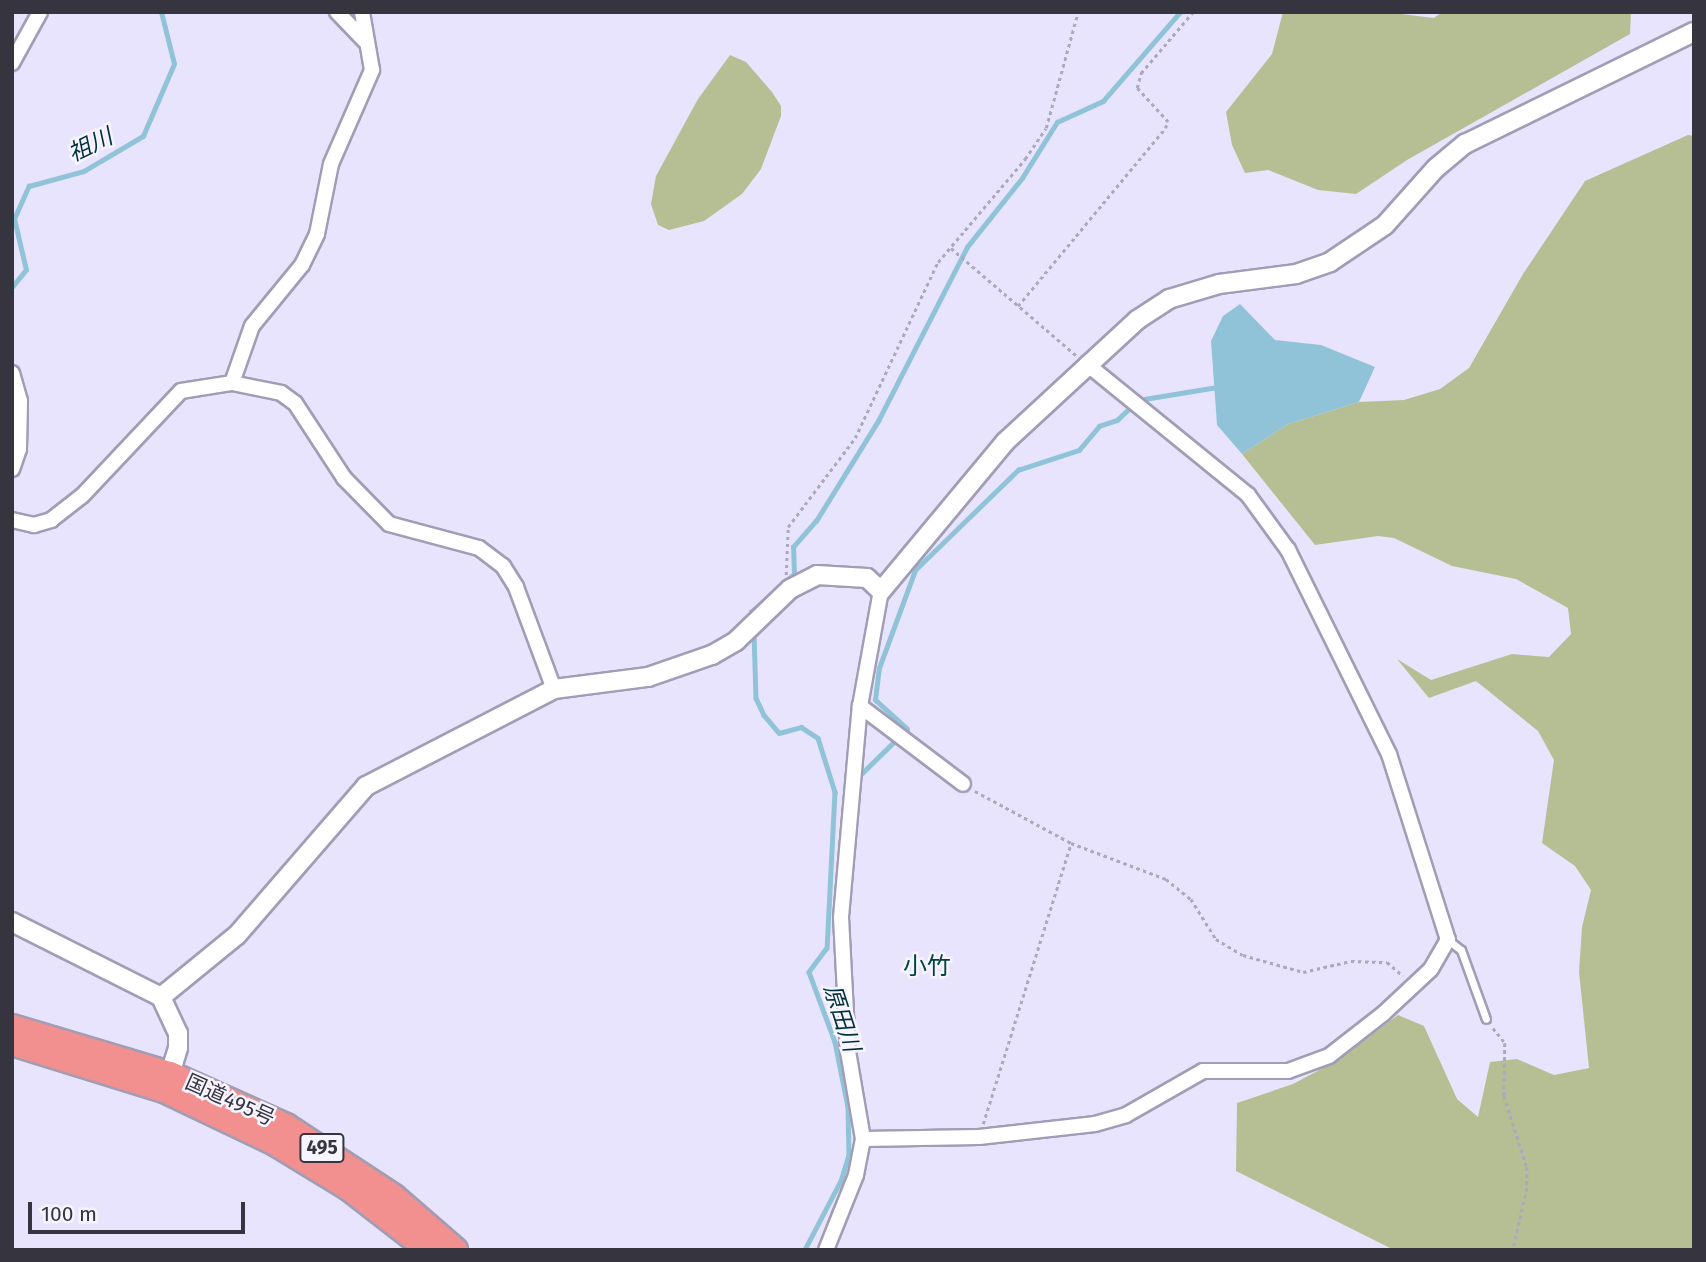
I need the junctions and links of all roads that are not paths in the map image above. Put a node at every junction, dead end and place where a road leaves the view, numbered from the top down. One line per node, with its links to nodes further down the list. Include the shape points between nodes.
1 (40, 12): 6 (street)
2 (337, 12): 5 (street)
3 (362, 12): 5 (street)
4 (1694, 32): 7 (street, via 1465,144 1436,168 1385,225 1331,262 1169,299)
5 (365, 41): 9 (street, via 372,70 331,164 317,234 302,265 252,326)
6 (12, 63)
7 (1087, 364): 12 (street, via 1005,442); 17 (street, via 1248,495 1288,550 1389,754)
8 (12, 373): 10 (street, via 20,401 19,449)
9 (232, 383): 11 (street, via 181,391 82,496 51,520 34,526); 13 (street, via 281,393 295,403 344,478 389,524 419,536 479,548 503,566 516,587)
10 (12, 469)
11 (12, 520)
12 (881, 591): 13 (street, via 867,578 817,575 790,589 736,641 712,655 648,677); 14 (street)
13 (554, 689): 18 (street, via 366,786 237,935)
14 (860, 706): 15 (street); 23 (street, via 841,917 848,1051)
15 (963, 784)
16 (12, 922): 18 (street)
17 (1448, 940): 19 (lane, via 1461,950); 23 (street, via 1431,969 1329,1056 1288,1071 1203,1071 1126,1115 1095,1124 979,1137)
18 (161, 997): 22 (street, via 178,1033)
19 (1486, 1019)
20 (12, 1027): 22 (highway, 国道495号 / 495)
21 (12, 1043): 22 (highway, 国道495号 / 495)
22 (167, 1082): 24 (highway, 国道495号 / 495, via 349,1188); 25 (highway, 国道495号 / 495, via 286,1126 394,1197)
23 (863, 1139): 26 (street, via 856,1175)
24 (429, 1250)
25 (455, 1250)
26 (826, 1250)

